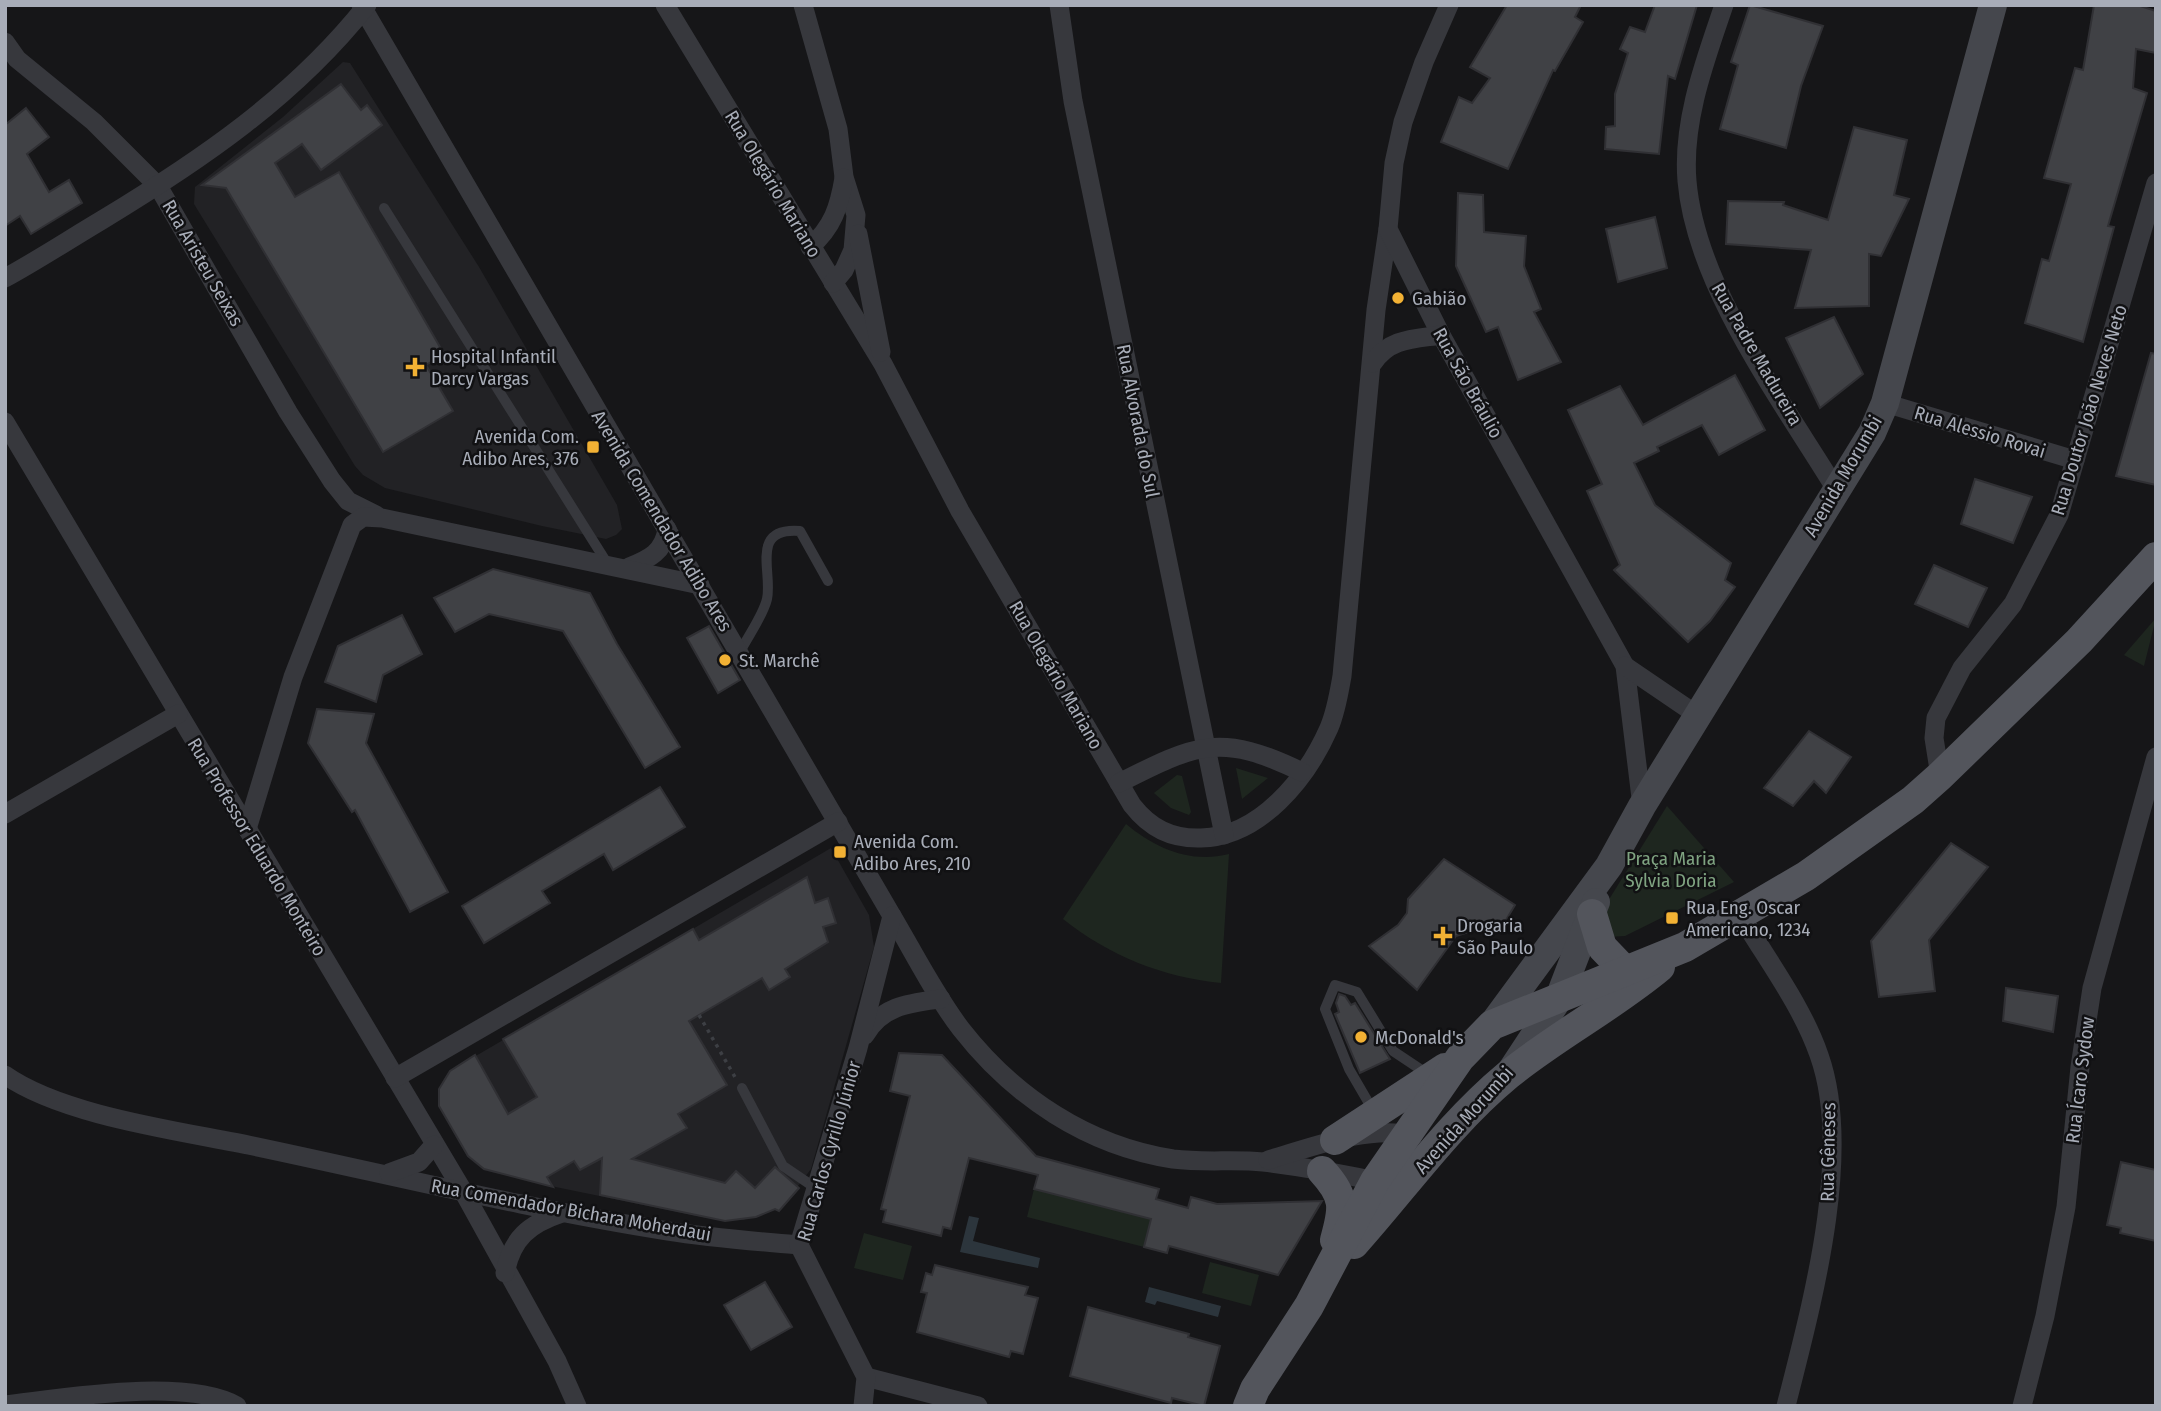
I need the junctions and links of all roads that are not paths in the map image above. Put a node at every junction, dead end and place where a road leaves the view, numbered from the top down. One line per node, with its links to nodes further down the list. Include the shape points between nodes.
1 (665, 5): 15 (street, Rua Olegário Mariano)
2 (803, 5): 9 (street, via 838,129)
3 (1059, 5): 38 (street, Rua Alvorada do Sul, via 1073,101)
4 (1449, 5): 13 (street, via 1403,122)
5 (1724, 5): 24 (street, Rua Padre Madureira, via 1694,100 1688,138 1687,180 1695,230 1740,331)
6 (1993, 5): 21 (main road, Avenida Morumbi)
7 (364, 7): 11 (street, via 328,52 279,99); 27 (street, Avenida Comendador Adibo Ares)
8 (8, 52): 11 (street, Rua Aristeu Seixas, via 94,122)
9 (844, 177): 14 (street); 15 (street, via 832,222)
10 (2156, 183): 23 (street, Rua Doutor João Neves Neto)
11 (158, 186): 16 (street); 25 (street, Rua Aristeu Seixas, via 288,412)
12 (384, 208): 30 (lane)
13 (1388, 229): 18 (street, Rua São Bráulio); 19 (street, Rua Olegário Mariano)
14 (857, 230): 17 (street, via 849,260); 20 (street)
15 (810, 247): 17 (street, Rua Olegário Mariano)
16 (5, 278)
17 (833, 284): 20 (street, Rua Olegário Mariano)
18 (1441, 335): 19 (street, via 1401,341 1380,353); 35 (street, Rua São Bráulio)
19 (1373, 363): 40 (street, Rua Olegário Mariano, via 1342,676 1329,727)
20 (883, 364): 42 (street, Rua Olegário Mariano, via 960,511)
21 (1885, 403): 23 (street, Rua Alessio Rovai); 24 (main road, Avenida Morumbi)
22 (5, 422): 36 (street, Rua Professor Eduardo Monteiro)
23 (2075, 460): 41 (street, Rua Doutor João Neves Neto, via 2059,515 2033,569 1944,699 1934,738)
24 (1837, 491): 37 (main road, Avenida Morumbi)
25 (348, 501): 26 (street, Rua Aristeu Seixas); 28 (street)
26 (382, 518): 28 (street, via 363,517); 30 (street)
27 (667, 529): 31 (street, via 656,554); 33 (street, Avenida Comendador Adibo Ares)
28 (349, 533): 46 (street, via 293,677)
29 (2156, 557): 41 (main road, via 2079,641)
30 (607, 563): 31 (street)
31 (629, 568): 33 (street)
32 (828, 581): 34 (lane, via 800,531 776,534 765,551 767,599)
33 (701, 585): 34 (street, Avenida Comendador Adibo Ares)
34 (740, 652): 45 (street, Avenida Comendador Adibo Ares)
35 (1625, 666): 37 (street, Rua São Bráulio); 43 (street, Rua São Bráulio)
36 (178, 714): 44 (street); 46 (street, Rua Professor Eduardo Monteiro)
37 (1697, 715): 43 (main road, Avenida Morumbi)
38 (1203, 747): 40 (street, via 1241,750); 42 (street, via 1180,752); 47 (street, Rua Alvorada do Sul)
39 (2156, 757): 88 (street, Rua Ícaro Sydow, via 2092,988 2066,1207)
40 (1302, 772): 47 (street, Rua Olegário Mariano, via 1269,810)
41 (1940, 776): 51 (main road, via 1826,863)
42 (1119, 783): 47 (street, Rua Olegário Mariano, via 1144,821 1160,831 1195,838)
43 (1642, 806): 48 (main road, Avenida Morumbi)
44 (5, 814)
45 (838, 821): 50 (street, Avenida Comendador Adibo Ares); 62 (street)
46 (247, 829): 62 (street, Rua Professor Eduardo Monteiro)
47 (1224, 835)
48 (1609, 866): 49 (main road, Avenida Morumbi); 56 (main road, Avenida Morumbi)
49 (1592, 914): 53 (main road, via 1602,947); 54 (main road, Avenida Morumbi)
50 (891, 916): 55 (street, Avenida Comendador Adibo Ares); 57 (street, Rua Carlos Cyrillo Júnior)
51 (1741, 916): 52 (main road); 87 (street, Rua Gêneses, via 1801,1016 1829,1088 1828,1200)
52 (1685, 947): 53 (main road); 60 (main road, via 1628,994)
53 (1625, 971): 54 (main road)
54 (1559, 998): 56 (main road); 60 (main road, Avenida Morumbi)
55 (942, 999): 57 (street, Rua Carlos Cyrillo Júnior, via 888,1010); 69 (street, Avenida Comendador Adibo Ares, via 989,1061 1071,1126 1124,1148 1173,1159)
56 (1492, 1026): 58 (main road, Avenida Morumbi)
57 (858, 1048): 74 (street, Rua Carlos Cyrillo Júnior)
58 (1460, 1058): 61 (main road); 65 (main road, Avenida Morumbi)
59 (5, 1075): 71 (street, Rua Comendador Bichara Moherdaui, via 25,1089 61,1102)
60 (1508, 1075): 68 (main road, Avenida Morumbi)
61 (1432, 1077): 64 (main road); 64 (lane, via 1393,1051 1357,992 1335,985 1325,1009 1349,1069)
62 (395, 1078): 67 (street, Rua Professor Eduardo Monteiro)
63 (742, 1088): 74 (lane, via 783,1166)
64 (1376, 1115): 66 (main road)
65 (1407, 1135): 66 (street, Avenida Comendador Adibo Ares); 68 (street, Avenida Comendador Adibo Ares); 72 (main road, Avenida Morumbi)
66 (1335, 1140): 69 (street, Avenida Comendador Adibo Ares)
67 (434, 1144): 71 (street, Rua Comendador Bichara Moherdaui, via 419,1162); 75 (street, Rua Professor Eduardo Monteiro)
68 (1438, 1144): 73 (main road, Avenida Morumbi)
69 (1261, 1162): 70 (street, Avenida Comendador Adibo Ares)
70 (1322, 1171): 72 (street, Avenida Comendador Adibo Ares); 79 (main road, via 1338,1192 1343,1212)
71 (385, 1174): 75 (street, Rua Comendador Bichara Moherdaui)
72 (1375, 1181): 73 (street, Avenida Comendador Adibo Ares); 79 (main road, Avenida Morumbi)
73 (1404, 1187): 79 (main road, Avenida Morumbi)
74 (818, 1189): 77 (street, Rua Carlos Cyrillo Júnior)
75 (463, 1191): 76 (street, Rua Comendador Bichara Moherdaui); 78 (street, Rua Professor Eduardo Monteiro)
76 (565, 1212): 77 (street, Rua Comendador Bichara Moherdaui, via 669,1231); 78 (street, via 539,1220 517,1238)
77 (799, 1245): 80 (street, Rua Carlos Cyrillo Júnior)
78 (505, 1273): 83 (street, Rua Professor Eduardo Monteiro)
79 (1324, 1279): 86 (main road, Avenida Morumbi)
80 (866, 1377): 84 (street); 85 (street)
81 (5, 1405): 82 (street, via 144,1392 192,1393)
82 (237, 1406)
83 (577, 1406)
84 (863, 1406)
85 (978, 1406)
86 (1248, 1406)
87 (1786, 1406)
88 (2022, 1406)

